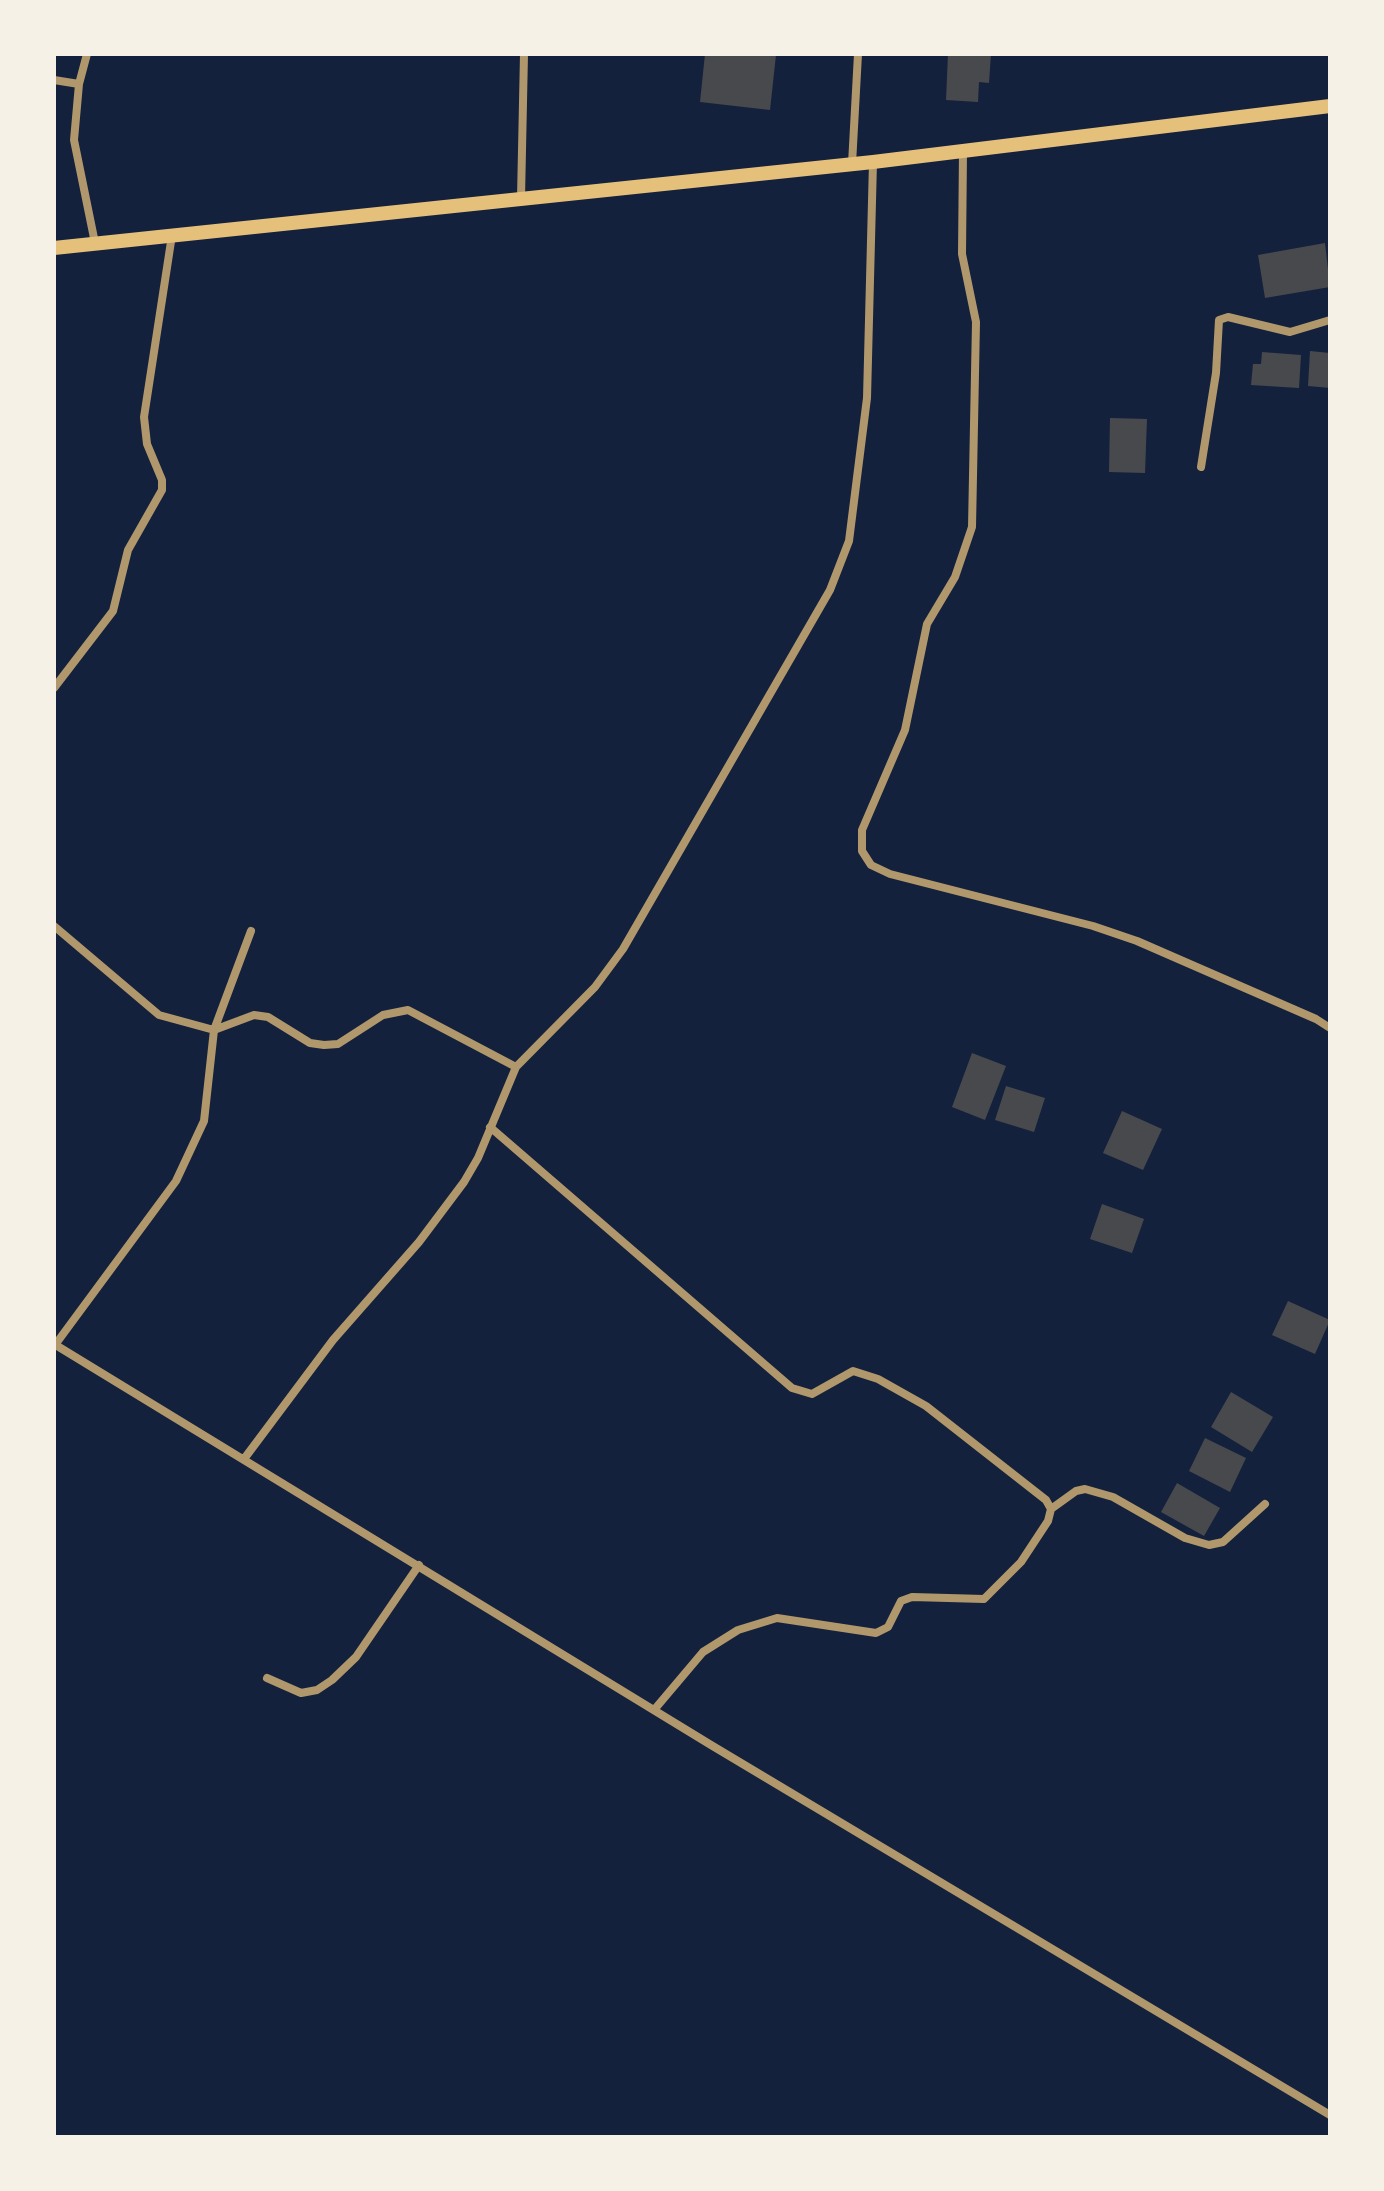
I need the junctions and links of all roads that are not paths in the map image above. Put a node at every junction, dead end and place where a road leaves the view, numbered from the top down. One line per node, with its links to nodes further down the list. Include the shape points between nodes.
1 (87, 54): 5 (street)
2 (524, 54): 10 (street)
3 (858, 54): 9 (street)
4 (54, 80): 5 (street)
5 (79, 84): 12 (street, via 74,140)
6 (1330, 106): 7 (main road)
7 (963, 151): 8 (main road); 19 (street, via 962,254 976,322 972,527 955,577 927,624 905,730 862,830 862,851 871,865 890,874 1137,941)
8 (873, 162): 9 (main road); 21 (street, via 867,398 849,541 835,578 623,949 595,987)
9 (852, 164): 10 (main road)
10 (521, 198): 11 (main road)
11 (172, 235): 12 (main road); 16 (street, via 144,417 162,490 128,550 113,611)
12 (95, 243): 13 (main road)
13 (54, 248)
14 (1330, 320): 15 (street, via 1290,332 1228,317 1219,320)
15 (1201, 467)
16 (54, 688)
17 (54, 926): 20 (street, via 150,1010)
18 (251, 931): 20 (street)
19 (1330, 1028)
20 (214, 1030): 21 (street, via 254,1015 268,1017 310,1043 338,1044 383,1015 408,1010); 23 (street, via 204,1121 176,1181)
21 (516, 1067): 22 (street)
22 (490, 1127): 24 (street, via 464,1182 333,1340); 26 (street, via 792,1388 812,1394 853,1371 878,1379 926,1406)
23 (54, 1344): 24 (street)
24 (244, 1459): 27 (street)
25 (1265, 1504): 26 (street, via 1223,1542 1209,1545 1185,1538 1113,1497 1085,1489)
26 (1051, 1509): 29 (street, via 1021,1562 984,1599 912,1597 901,1601 888,1627 876,1633 777,1618 738,1630 703,1652)
27 (419, 1565): 28 (street, via 356,1657 332,1680 301,1693); 29 (street)
28 (267, 1678)
29 (654, 1710): 30 (street)
30 (1330, 2115)

